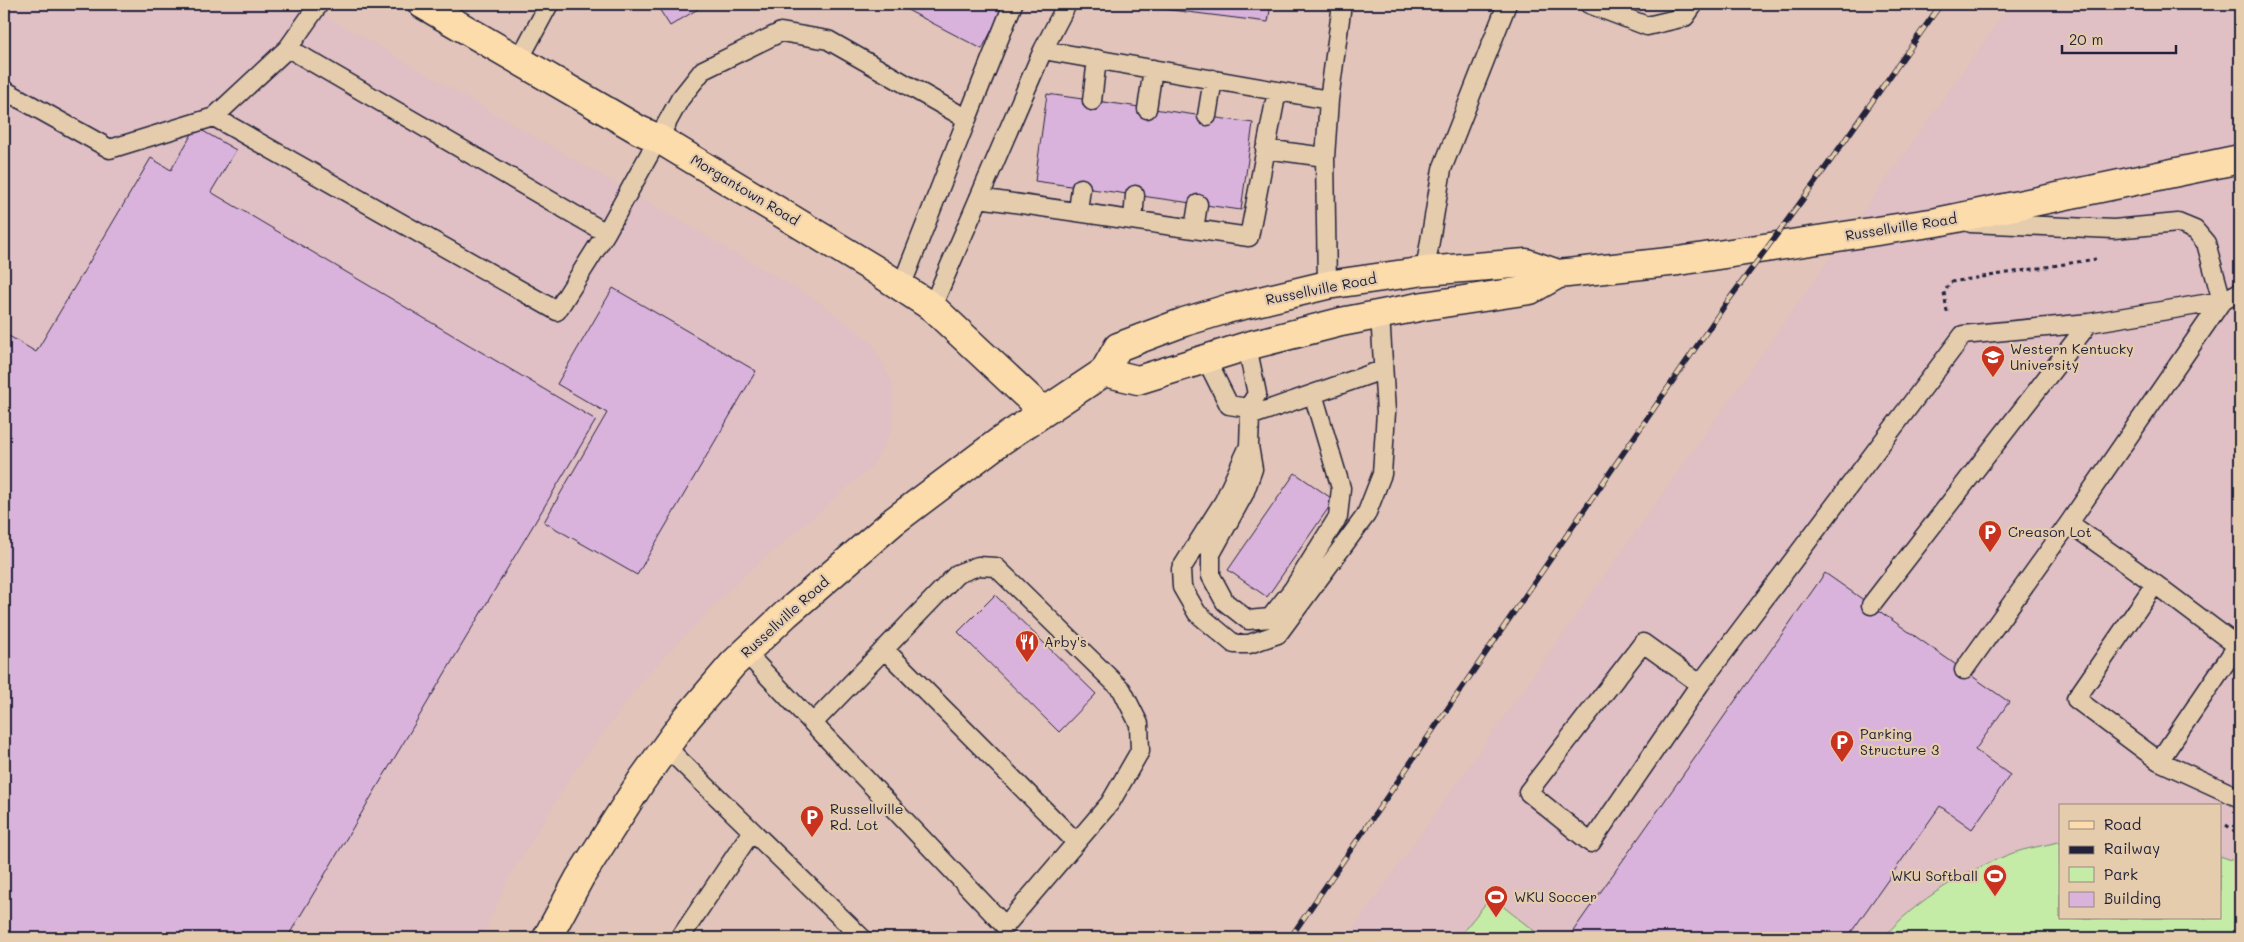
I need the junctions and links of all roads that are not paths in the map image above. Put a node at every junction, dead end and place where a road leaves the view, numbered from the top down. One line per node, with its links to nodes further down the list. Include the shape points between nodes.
1 (319, 4): 10 (lane)
2 (422, 4): 13 (main road, Morgantown Road)
3 (549, 4): 13 (lane)
4 (1014, 4): 23 (lane)
5 (1067, 4): 11 (lane)
6 (1342, 4): 18 (lane)
7 (1507, 4): 37 (lane, via 1442,169)
8 (1589, 4): 9 (lane, via 1647,26 1684,17)
9 (1694, 4)
10 (288, 48): 22 (lane); 36 (lane)
11 (1043, 50): 12 (lane); 30 (lane)
12 (1097, 59): 14 (lane); 19 (lane)
13 (519, 60): 24 (main road, Morgantown Road)
14 (1153, 69): 15 (lane); 20 (lane)
15 (1213, 79): 17 (lane); 21 (lane)
16 (4, 90): 22 (lane, via 110,149)
17 (1278, 90): 18 (lane); 25 (lane)
18 (1329, 100): 26 (lane)
19 (1092, 101)
20 (1147, 109)
21 (1208, 116)
22 (214, 117): 36 (lane, via 557,311)
23 (967, 119): 24 (lane, via 828,40 781,32 703,70 680,100); 40 (lane)
24 (659, 139): 36 (lane); 40 (main road, Morgantown Road)
25 (1265, 150): 26 (lane); 35 (lane, via 1249,237)
26 (1325, 157): 39 (lane)
27 (2240, 159): 34 (main road, Russellville Road)
28 (1081, 188): 32 (lane)
29 (1136, 195): 33 (lane)
30 (979, 198): 32 (lane); 43 (lane)
31 (1198, 204): 35 (lane)
32 (1078, 211): 33 (lane)
33 (1134, 220): 35 (lane)
34 (1937, 222): 38 (main road, Russellville Road, via 1678,261); 42 (lane, via 2114,229 2178,223 2196,230 2206,242)
35 (1194, 229)
36 (606, 233)
37 (1425, 271): 38 (main road, Russellville Road, via 1526,263); 39 (main road, Russellville Road)
38 (1558, 274): 44 (main road, Russellville Road, via 1530,290)
39 (1327, 285): 49 (main road, Russellville Road, via 1227,309 1126,344 1118,348)
40 (901, 287): 43 (main road, Morgantown Road)
41 (2240, 292): 42 (lane)
42 (2222, 301): 45 (lane); 54 (lane)
43 (932, 307): 51 (main road, Morgantown Road)
44 (1380, 314): 46 (main road, Russellville Road); 48 (lane)
45 (2089, 323): 56 (lane); 61 (lane, via 1962,335)
46 (1247, 346): 47 (main road, Russellville Road); 52 (lane, via 1257,394)
47 (1206, 359): 49 (main road, Russellville Road, via 1138,380); 52 (lane, via 1229,405)
48 (1382, 370): 50 (lane); 53 (lane, via 1386,412 1382,474 1366,515 1278,634 1249,644 1234,644 1197,614 1182,587 1181,569 1224,501)
49 (1104, 372): 51 (main road, Russellville Road)
50 (1313, 394): 52 (lane); 53 (lane, via 1341,488 1338,517 1293,589 1270,618 1248,620 1225,602 1211,576 1211,554 1244,494 1253,469)
51 (1043, 411): 59 (main road, Russellville Road, via 894,521)
52 (1249, 412): 53 (lane)
53 (1249, 446)
54 (2069, 523): 55 (lane); 60 (lane)
55 (2156, 584): 57 (lane); 64 (lane, via 2076,699)
56 (1872, 605)
57 (2239, 647): 64 (lane)
58 (884, 649): 62 (lane); 67 (lane); 67 (lane, via 957,574 978,566 996,567 1122,690 1139,724 1140,751 1110,803)
59 (746, 653): 62 (lane); 63 (main road, Russellville Road, via 686,719)
60 (1964, 670)
61 (1700, 684): 61 (lane, via 1592,843 1528,792 1643,643)
62 (813, 723): 67 (lane, via 1005,926)
63 (666, 747): 66 (lane); 68 (main road, Russellville Road, via 611,827)
64 (2159, 761): 65 (lane)
65 (2240, 798)
66 (752, 831): 69 (lane); 70 (lane)
67 (1076, 842)
68 (547, 938)
69 (680, 938)
70 (862, 938)

